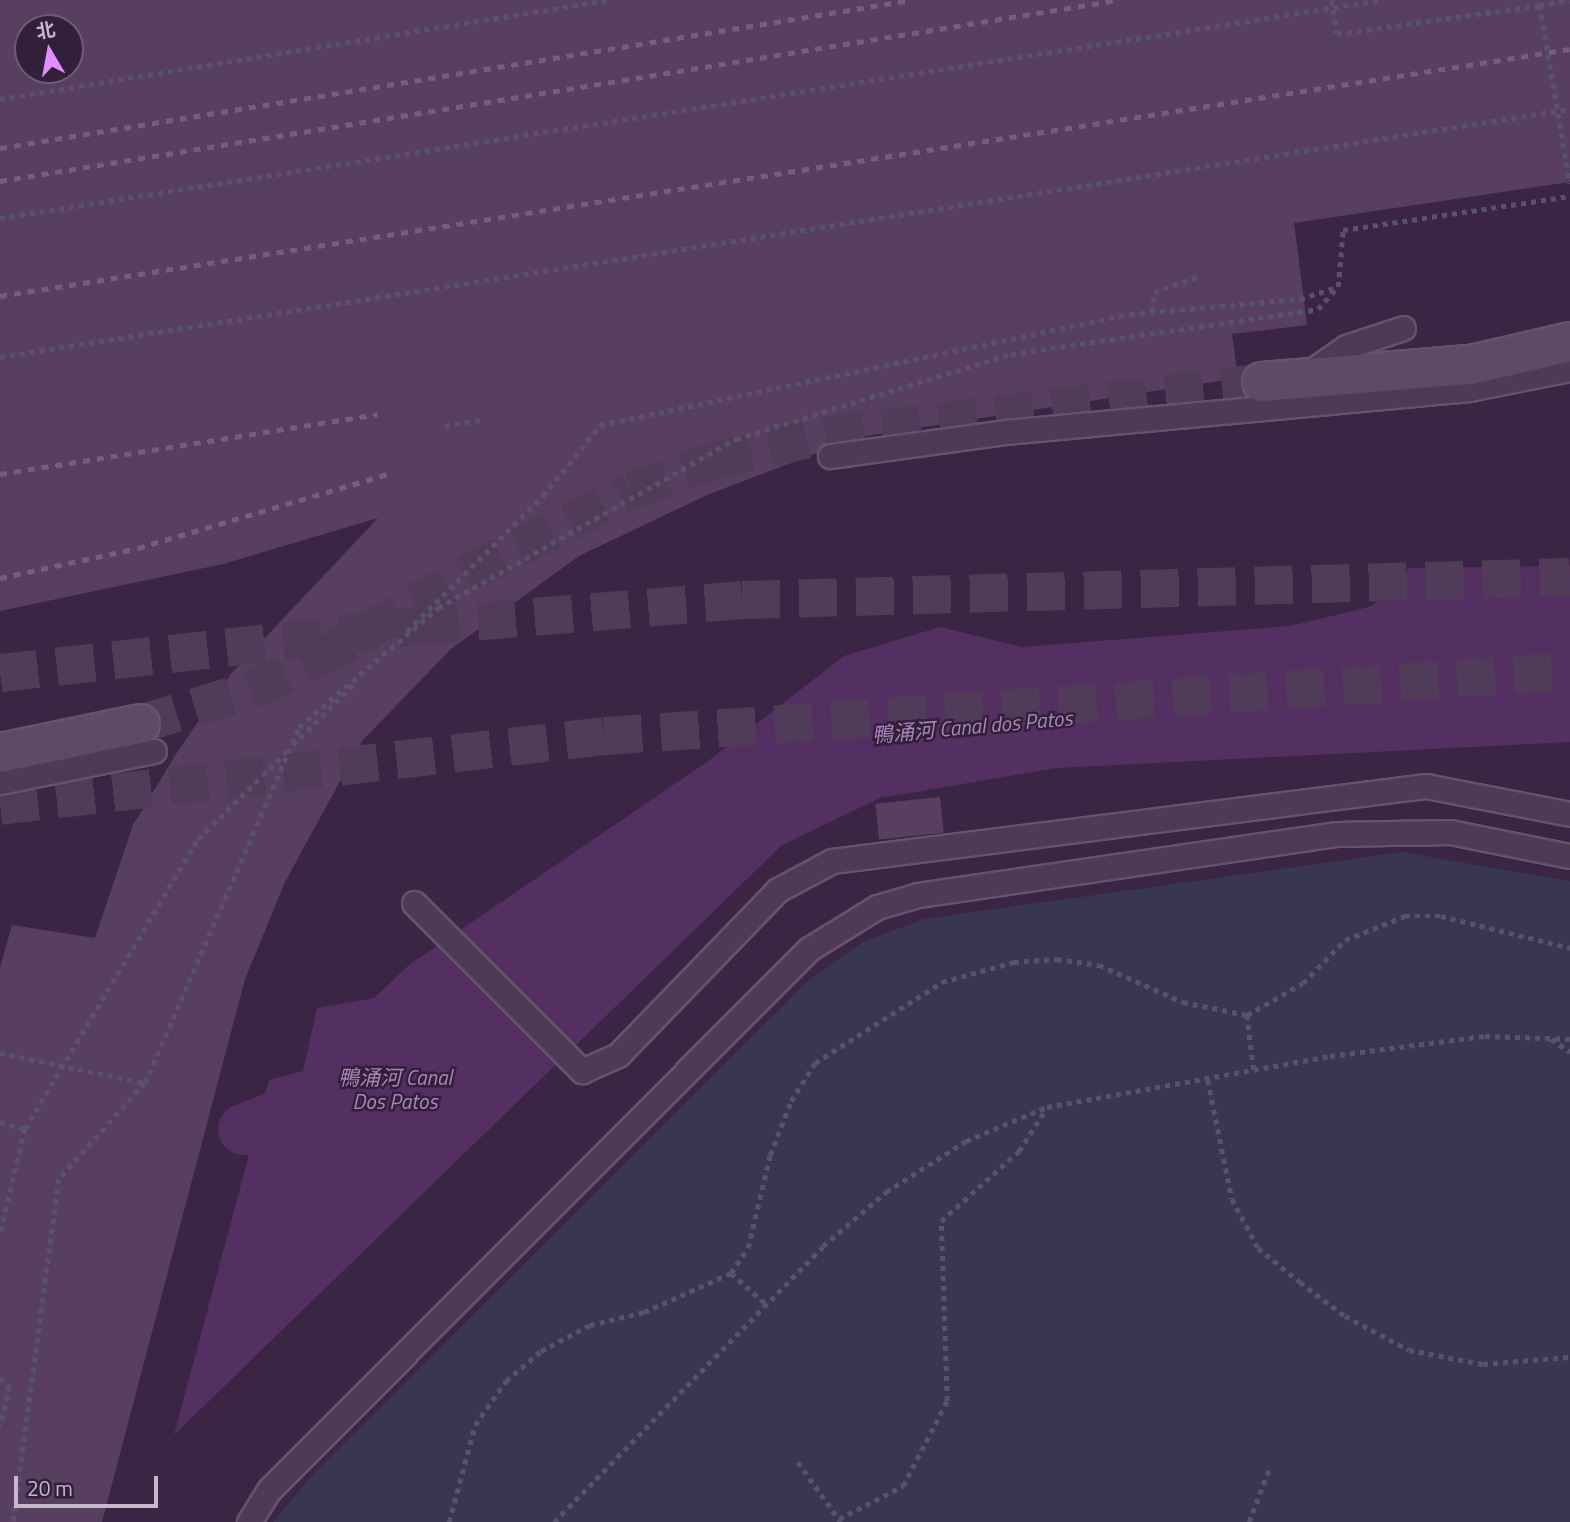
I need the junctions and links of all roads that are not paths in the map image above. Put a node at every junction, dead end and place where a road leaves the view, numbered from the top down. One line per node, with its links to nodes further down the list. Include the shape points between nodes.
1 (1403, 328): 4 (lane, via 1346,347)
2 (1570, 342): 4 (main road, via 1484,363)
3 (1570, 369): 6 (lane, via 1469,389 1006,432)
4 (1301, 380): 5 (main road)
5 (1262, 382)
6 (830, 456)
7 (147, 737): 8 (main road); 9 (lane)
8 (0, 753)
9 (0, 782)
10 (1570, 814): 12 (lane, via 1426,786 832,861 778,890 618,1055 592,1070 573,1066)
11 (1570, 856): 13 (lane, via 1450,832 1336,834 918,895 877,908 809,949 270,1489)
12 (414, 903)
13 (249, 1522)

